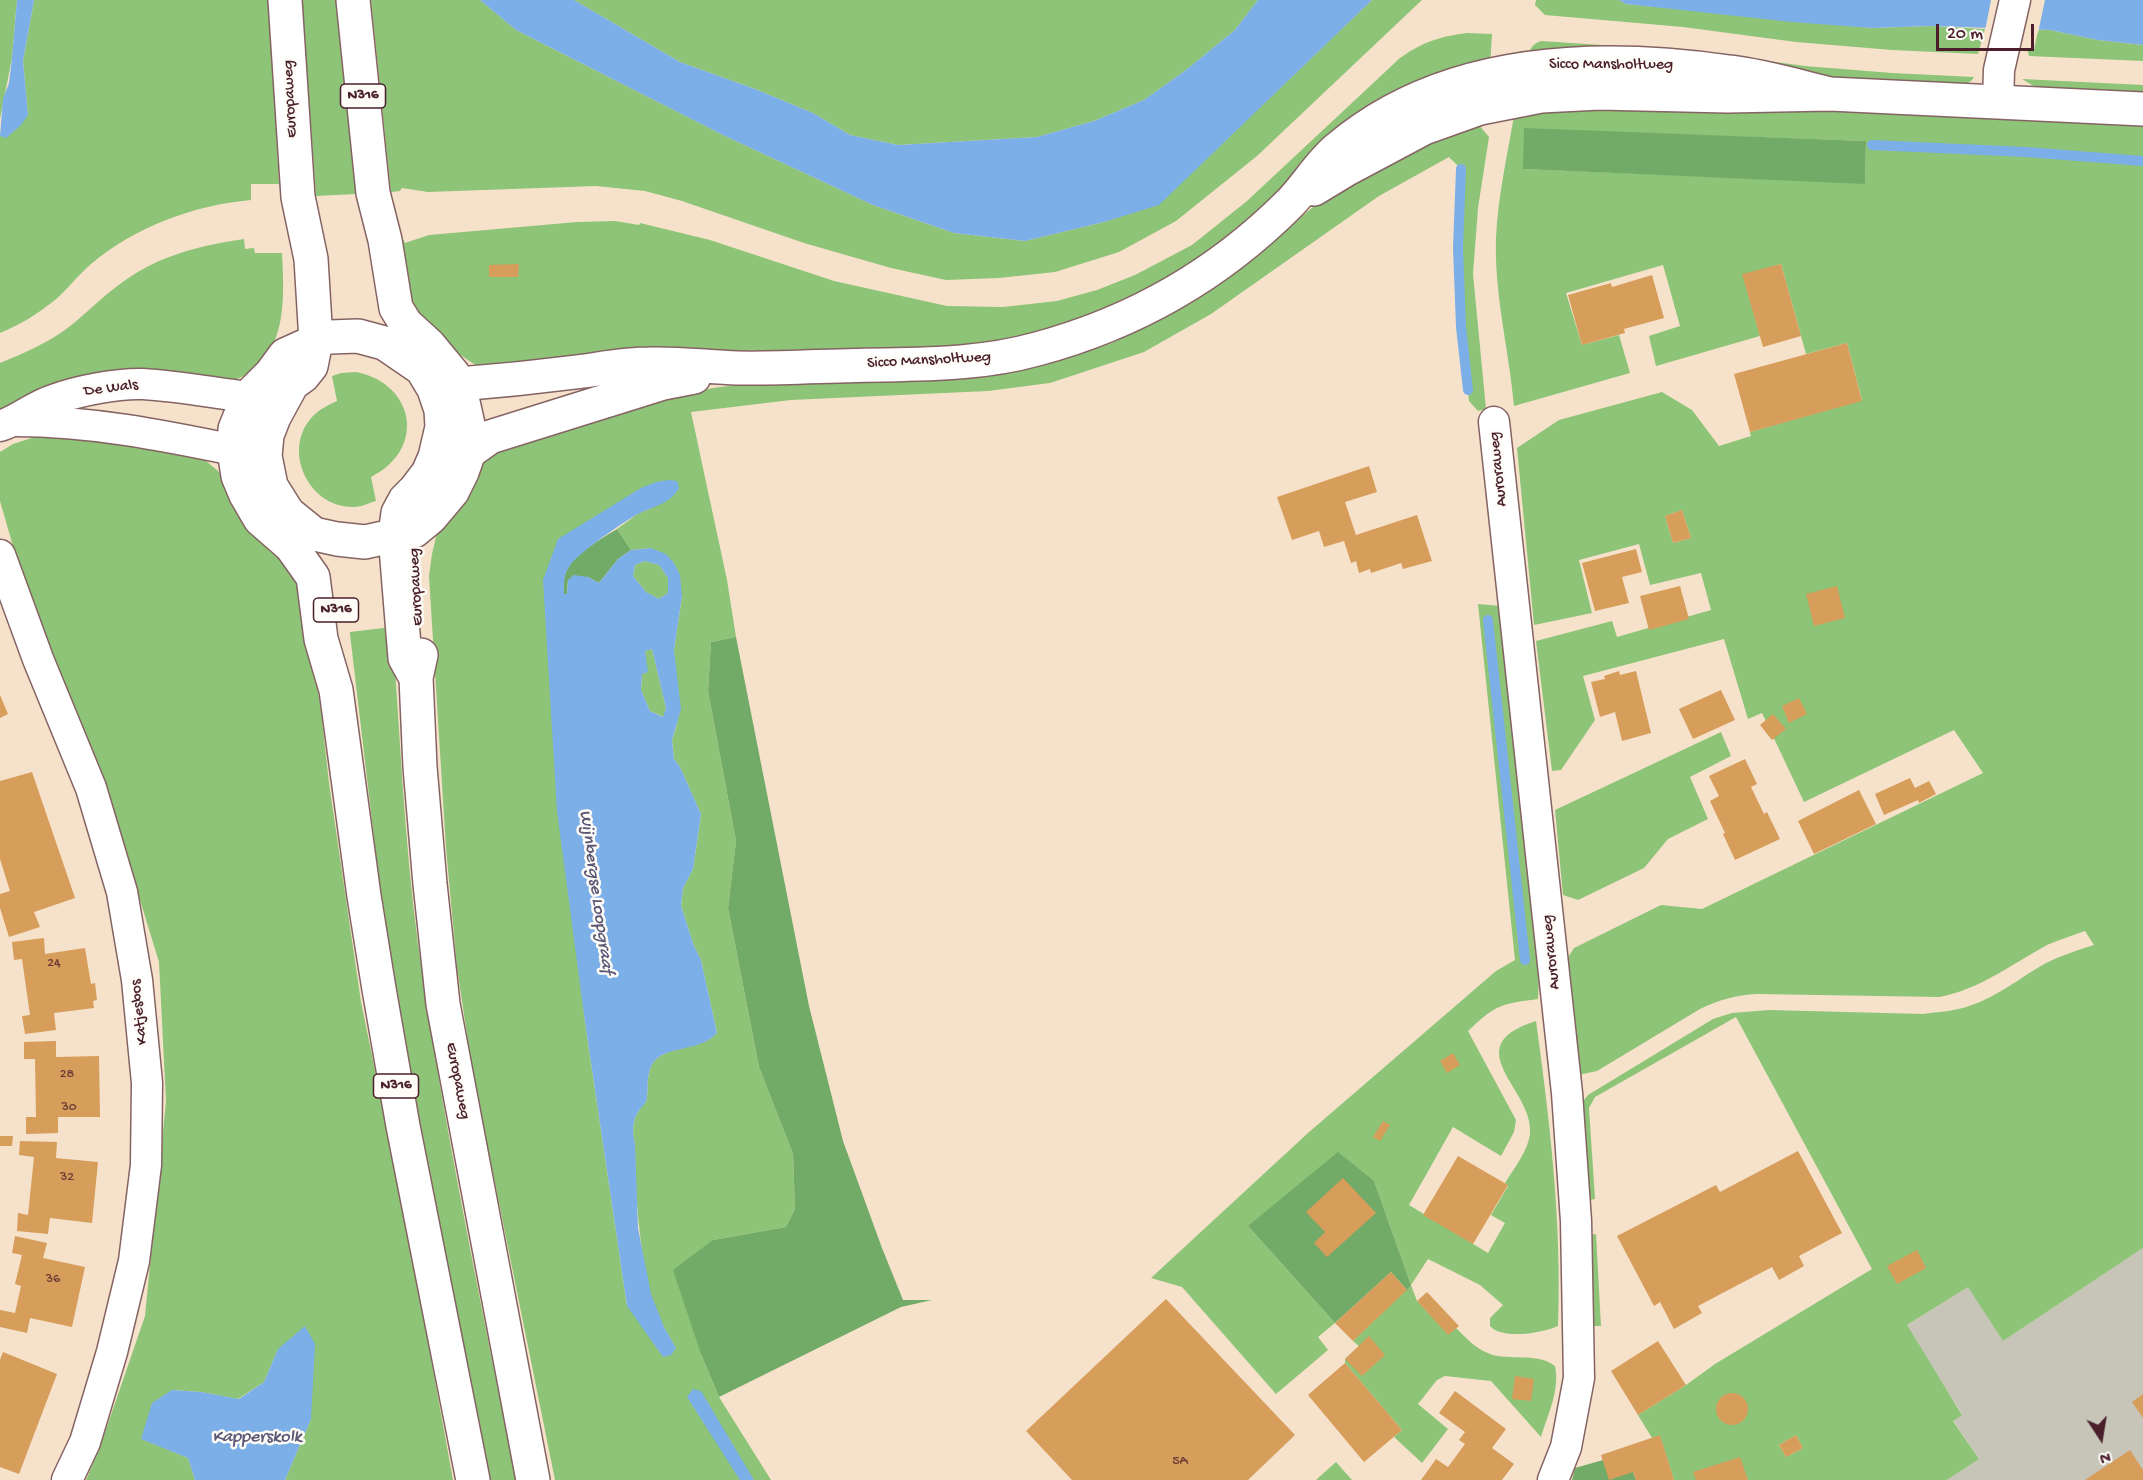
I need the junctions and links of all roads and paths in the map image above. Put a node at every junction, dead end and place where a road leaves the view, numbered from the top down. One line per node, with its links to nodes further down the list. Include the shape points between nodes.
1 (285, 0): 7 (main road, Europaweg / N316)
2 (352, 0): 6 (main road, N316)
3 (2015, 0): 4 (street, via 1999,70)
4 (1998, 103): 5 (main road, Sicco Mansholtweg); 11 (main road, Sicco Mansholtweg, via 1830,94 1733,72 1667,65 1577,64 1496,73 1445,87 1365,126 1333,152 1290,203 1228,256 1182,290 1089,334 1034,351 956,363)
5 (2143, 109)
6 (378, 241): 9 (main road, N316, via 376,314); 12 (main road, N316, via 396,308 406,324 443,359)
7 (301, 245): 8 (main road, Europaweg / N316, via 311,259); 10 (main road, Europaweg / N316, via 292,261 297,321)
8 (316, 341): 9 (main road, N316, via 358,336); 10 (main road, N316); 18 (main road, N316, via 311,366 292,384 274,417 267,435)
9 (384, 343): 12 (main road, N316)
10 (285, 355): 13 (main road, N316)
11 (740, 368): 12 (main road, Sicco Mansholtweg, via 646,363); 17 (main road, Sicco Mansholtweg, via 663,383 490,437)
12 (447, 386): 17 (main road, N316, via 469,429); 19 (main road, N316, via 435,457 398,513)
13 (248, 397): 15 (street, De Wals, via 141,384 54,399); 16 (main road, N316, via 235,429)
14 (1494, 422): 25 (street, Auroraweg, via 1567,1093 1576,1221 1579,1378 1566,1447)
15 (8, 424): 16 (street, De Wals, via 65,422 139,430)
16 (234, 450): 18 (main road); 20 (main road, N316, via 238,476 261,519)
17 (469, 452): 19 (main road, N316, via 452,492 431,517)
18 (266, 462): 20 (main road, N316, via 271,486)
19 (405, 533): 20 (main road, N316, via 365,542); 24 (main road, Europaweg / N316, via 421,658 416,678 429,884 442,1004)
20 (302, 540): 23 (main road, N316, via 313,577 321,639 336,690 379,989)
21 (0, 555): 22 (street, Katjesbos, via 91,788 122,892 137,980 147,1083 146,1165 134,1261 86,1442)
22 (67, 1480)
23 (473, 1480)
24 (533, 1480)
25 (1553, 1480)

